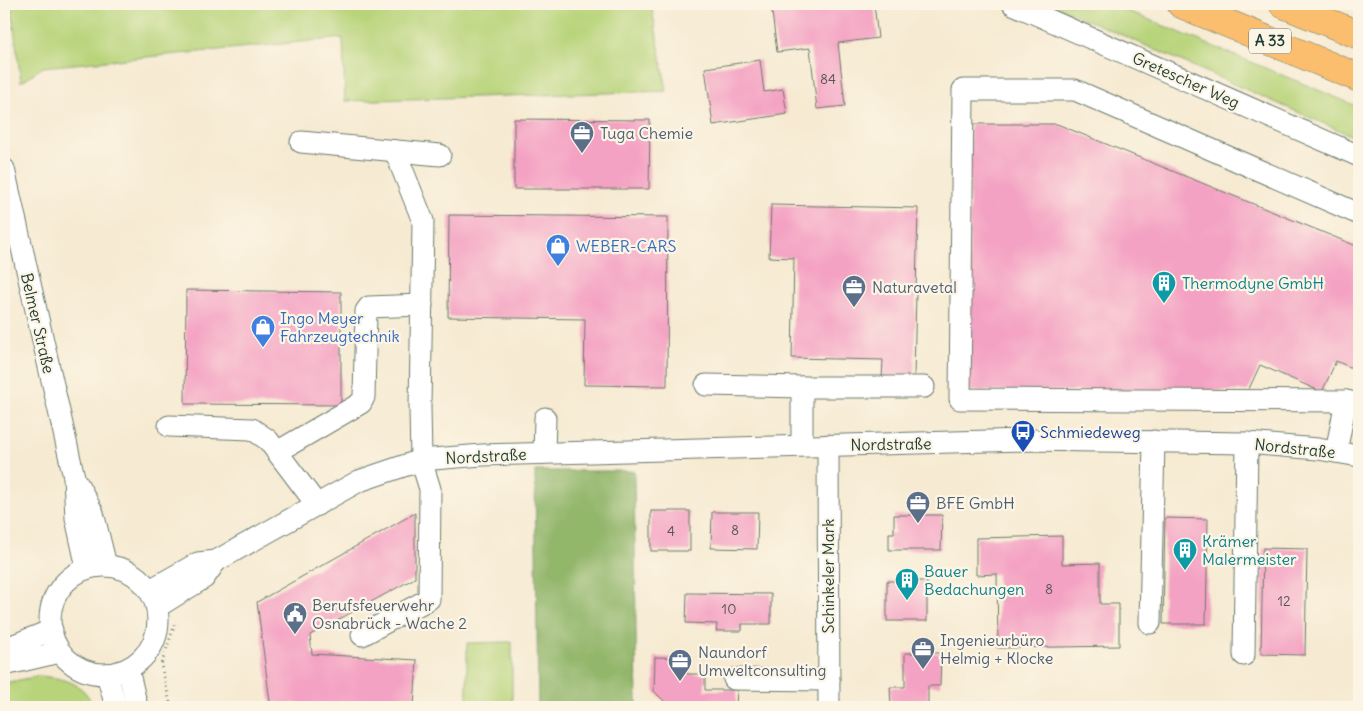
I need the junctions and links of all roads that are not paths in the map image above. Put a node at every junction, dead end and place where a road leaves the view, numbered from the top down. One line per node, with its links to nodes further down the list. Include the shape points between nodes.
1 (1013, 4): 9 (street, Gretescher Weg)
2 (1181, 4): 5 (highway, A 33)
3 (1283, 4): 4 (highway, A 33)
4 (1359, 35)
5 (1359, 78)
6 (301, 142): 7 (street)
7 (395, 150): 8 (street); 12 (street, Nordstraße, via 424,221)
8 (440, 154)
9 (1359, 156)
10 (4, 169): 30 (street, Belmer Straße, via 74,476 93,514)
11 (1359, 214): 16 (street, via 1075,90 963,90 960,399)
12 (422, 306): 23 (street, via 369,307 366,311 364,397 361,403); 27 (street, Nordstraße)
13 (706, 384): 14 (street)
14 (802, 387): 15 (street); 21 (street)
15 (924, 387)
16 (1352, 403): 24 (street)
17 (545, 418): 25 (street)
18 (169, 426): 23 (street, via 252,430 268,440)
19 (1154, 441): 20 (street, Nordstraße); 22 (street, Nordstraße, via 1025,440); 32 (street)
20 (1247, 443): 24 (street, Nordstraße); 37 (street)
21 (802, 445): 22 (street, Nordstraße); 25 (street, Nordstraße)
22 (828, 445): 42 (street, Schinkeler Mark)
23 (278, 452): 28 (street)
24 (1336, 452): 26 (street, Nordstraße)
25 (544, 453): 27 (street, Nordstraße, via 482,454)
26 (1359, 456)
27 (421, 460): 28 (street, Nordstraße, via 359,481); 34 (street, via 430,489 430,599)
28 (317, 505): 29 (street, Nordstraße)
29 (216, 561): 31 (street, Nordstraße, via 198,562); 31 (street, Nordstraße, via 204,578 187,588)
30 (97, 567): 31 (street, via 131,572); 33 (street, via 75,574 61,586 53,601)
31 (154, 598): 39 (street, via 159,624 154,643 137,664)
32 (1150, 623)
33 (52, 630): 35 (street); 36 (street)
34 (362, 635)
35 (4, 649)
36 (60, 652): 38 (street); 40 (street, via 74,666 91,673)
37 (1244, 655)
38 (4, 665)
39 (128, 669): 40 (street); 44 (street)
40 (107, 674): 43 (street)
41 (734, 680): 42 (street)
42 (829, 680): 45 (street, Schinkeler Mark)
43 (116, 707)
44 (137, 707)
45 (829, 707)

